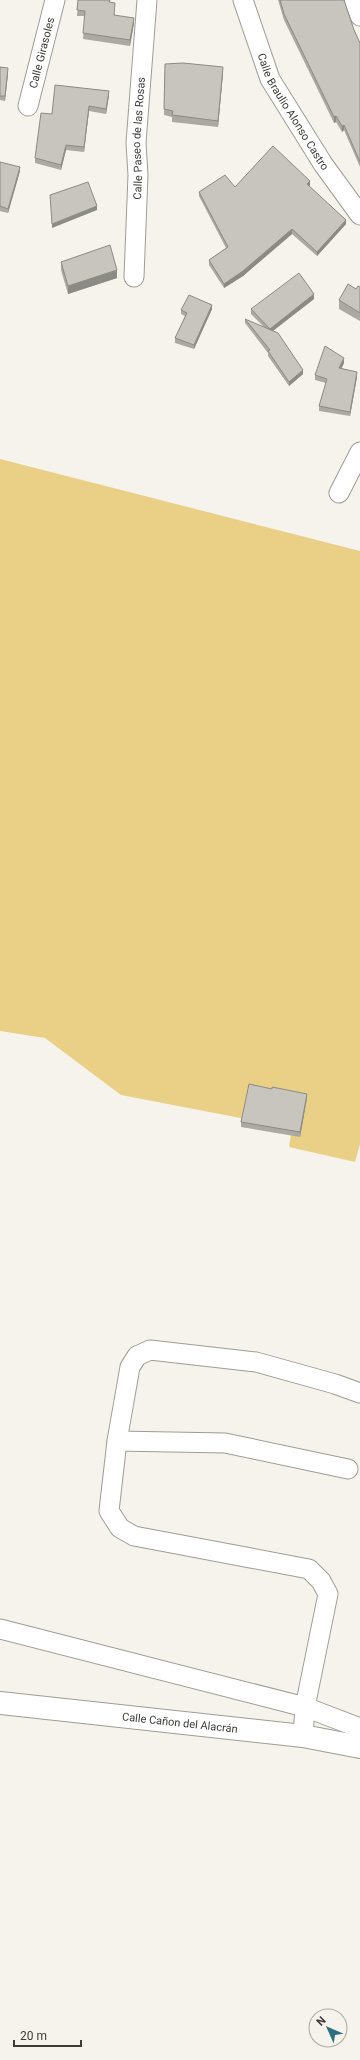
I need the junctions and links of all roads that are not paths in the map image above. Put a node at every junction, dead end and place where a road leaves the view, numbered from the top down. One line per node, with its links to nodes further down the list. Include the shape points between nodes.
1 (56, 0): 6 (street, Calle Girasoles)
2 (147, 0): 8 (street, Calle Paseo de las Rosas, via 136,143 138,175)
3 (243, 0): 7 (street, Calle Braulio Alonso Castro, via 270,79)
4 (354, 0): 5 (street)
5 (360, 16)
6 (28, 106)
7 (360, 215)
8 (134, 277)
9 (360, 452): 10 (street)
10 (339, 493)
11 (360, 1393): 12 (street, via 256,1362 150,1350 137,1356 130,1367)
12 (117, 1441): 13 (street, via 225,1444); 16 (street, via 109,1511 120,1528 134,1536 309,1569 321,1581 328,1594)
13 (348, 1469)
14 (0, 1629): 16 (street)
15 (0, 1703): 18 (main road, Calle Cañon del Alacrán)
16 (305, 1707): 17 (street); 18 (street)
17 (360, 1728)
18 (303, 1736): 19 (main road, Calle Cañon del Alacrán)
19 (360, 1747)

